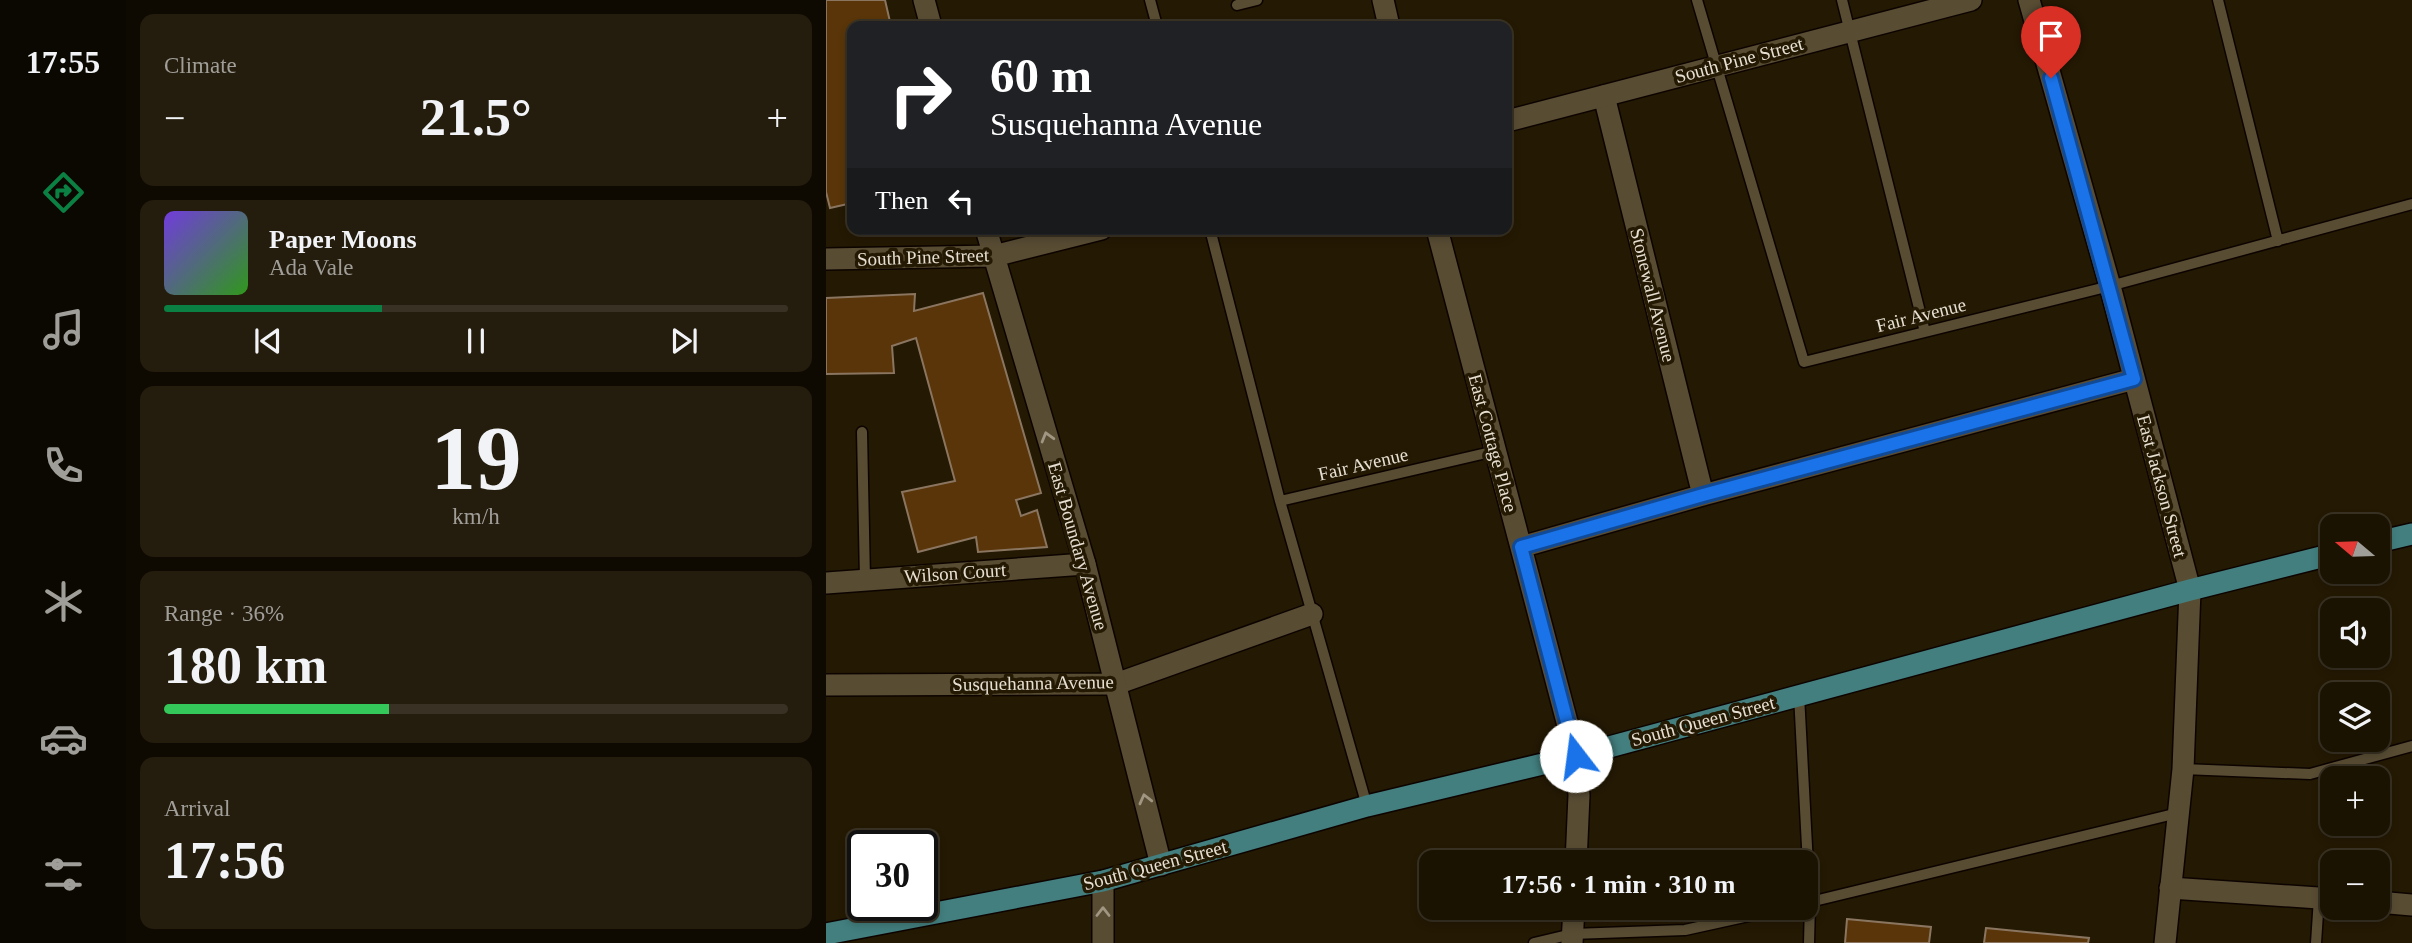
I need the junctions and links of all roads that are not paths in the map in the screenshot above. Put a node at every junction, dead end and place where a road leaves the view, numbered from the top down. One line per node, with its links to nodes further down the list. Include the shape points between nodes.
1 (924, 0): 11 (street)
2 (1150, 0): 12 (lane)
3 (1257, 0): 10 (lane)
4 (1383, 0): 13 (street)
5 (1697, 0): 15 (lane, Fair Avenue)
6 (1842, 0): 14 (lane)
7 (1971, 0): 14 (street, South Pine Street)
8 (2029, 0): 26 (street, East Jackson Street)
9 (2218, 0): 23 (lane)
10 (1237, 5)
11 (930, 21)
12 (1156, 21)
13 (1388, 21)
14 (1850, 30): 15 (street, South Pine Street); 27 (lane)
15 (1717, 66): 16 (street, South Pine Street); 27 (lane, Fair Avenue, via 1804,362)
16 (1604, 96): 17 (street, South Pine Street); 31 (street, Stonewall Avenue)
17 (1512, 120)
18 (2412, 205): 23 (lane, Fair Avenue)
19 (988, 235): 24 (street, East Boundary Avenue)
20 (1077, 235): 24 (street, South Pine Street)
21 (1212, 235): 32 (lane)
22 (1439, 235): 30 (street, East Cottage Place)
23 (2278, 241): 26 (lane, Fair Avenue)
24 (994, 256): 25 (street, South Pine Street); 37 (street, East Boundary Avenue, one-way to 24)
25 (826, 259)
26 (2110, 286): 27 (lane, Fair Avenue); 28 (street, East Jackson Street)
27 (1924, 332)
28 (2134, 379): 31 (street); 40 (street, East Jackson Street)
29 (862, 432): 38 (lane)
30 (1496, 451): 32 (lane, Fair Avenue); 35 (street, East Cottage Place)
31 (1703, 495): 35 (street)
32 (1280, 501): 41 (lane)
33 (2412, 534): 34 (main road)
34 (2390, 539)
35 (1521, 547): 46 (street, East Cottage Place)
36 (2320, 557): 40 (main road, South Queen Street)
37 (1085, 564): 38 (street, Wilson Court); 42 (street, East Boundary Avenue)
38 (865, 580): 39 (street, Wilson Court)
39 (826, 583)
40 (2190, 590): 44 (main road, South Queen Street); 47 (street, East Jackson Street)
41 (1312, 614): 42 (street, Susquehanna Avenue); 48 (lane)
42 (1116, 684): 43 (street, Susquehanna Avenue); 52 (street, East Boundary Avenue, one-way to 42)
43 (826, 685)
44 (1799, 695): 46 (main road, South Queen Street); 51 (lane)
45 (2412, 746): 47 (lane, via 2310,774)
46 (1576, 756): 48 (main road, South Queen Street); 50 (street, East Cottage Place)
47 (2183, 769): 49 (street, East Jackson Street)
48 (1367, 806): 52 (main road, South Queen Street)
49 (2178, 813): 54 (street, East Jackson Street); 56 (lane)
50 (1577, 850)
51 (1806, 850)
52 (1161, 865): 53 (main road, South Queen Street)
53 (1103, 881): 63 (main road, South Queen Street); 65 (street, one-way to 53)
54 (2170, 888): 55 (street); 68 (street, East Jackson Street)
55 (2320, 898)
56 (1818, 901)
57 (2390, 903): 58 (street)
58 (2412, 905)
59 (1573, 920): 64 (street)
60 (1730, 920): 64 (lane, via 1685,930)
61 (1809, 920): 67 (lane)
62 (2321, 920): 69 (lane)
63 (826, 934)
64 (1572, 938): 66 (lane)
65 (1103, 943)
66 (1534, 943)
67 (1810, 943)
68 (2165, 943)
69 (2316, 943)

